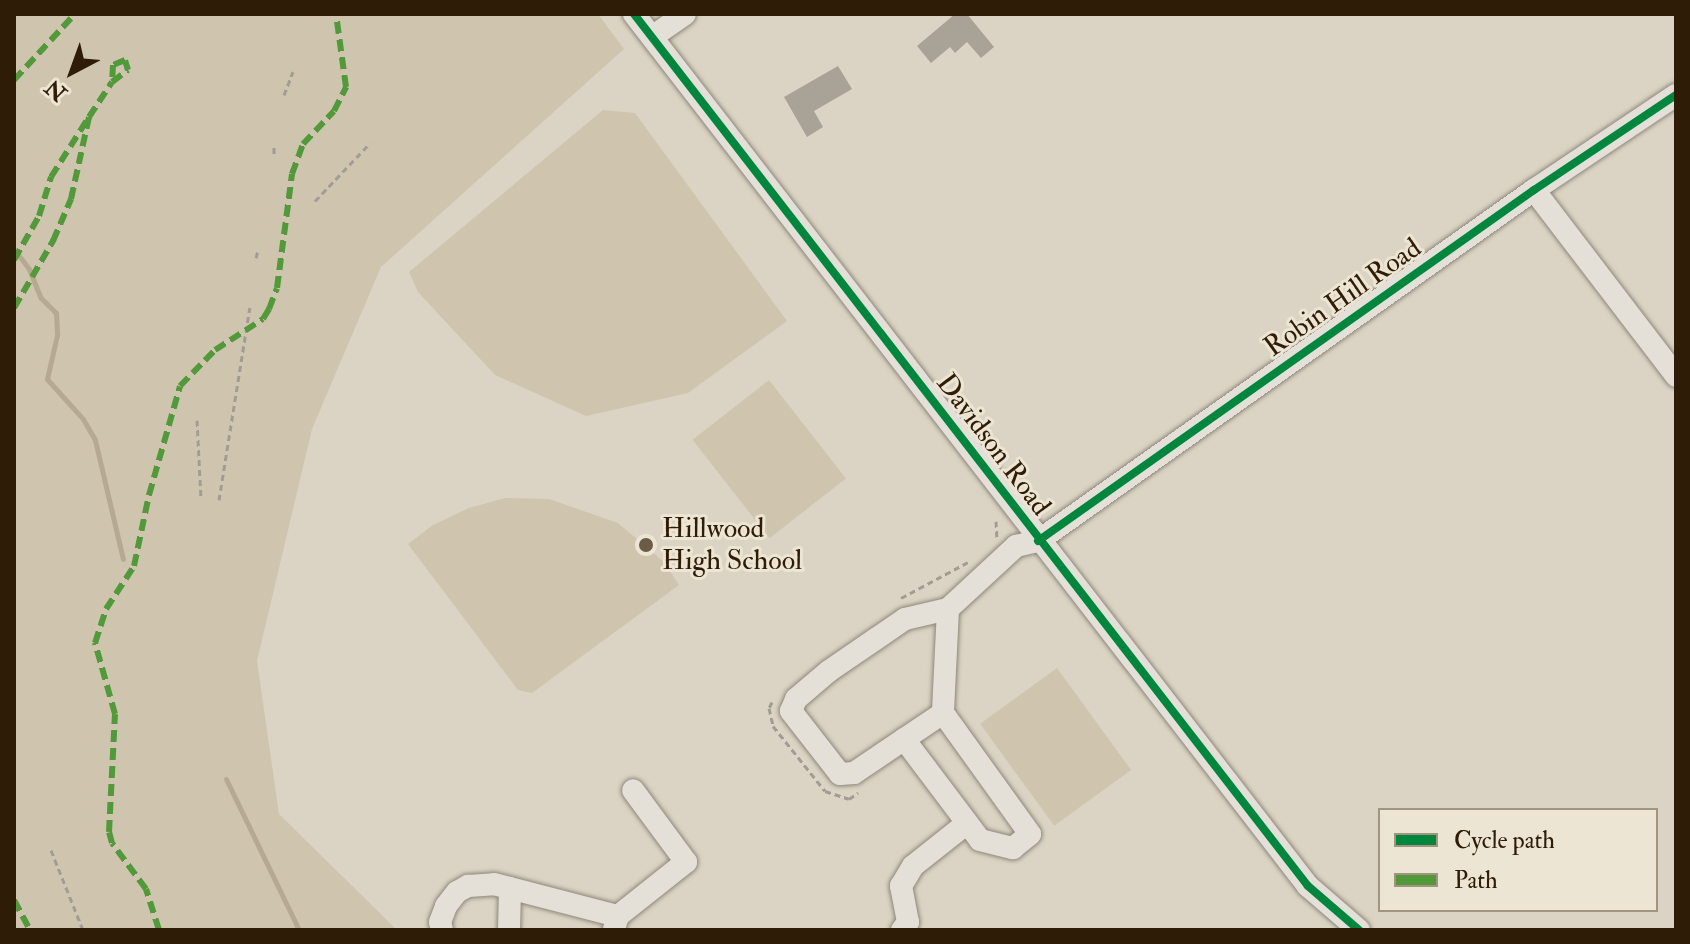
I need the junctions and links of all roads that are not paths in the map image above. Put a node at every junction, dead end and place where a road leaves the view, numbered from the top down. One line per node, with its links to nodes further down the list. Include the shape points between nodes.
1 (634, 14): 3 (street, Davidson Road)
2 (685, 14): 3 (street)
3 (652, 37): 7 (street, Davidson Road)
4 (1676, 95): 5 (street, Robin Hill Road)
5 (1534, 190): 6 (street); 7 (street, Robin Hill Road)
6 (1676, 376)
7 (1038, 541): 8 (street, Robin Hill Road, via 1016,546); 18 (street, Davidson Road, via 1308,886)
8 (948, 609): 9 (street); 10 (street, via 905,619 829,671 796,699 791,711 840,774 854,773)
9 (943, 713): 10 (street); 12 (street, via 1030,834 1013,848 980,840)
10 (904, 739): 12 (street)
11 (633, 790): 14 (street, via 686,862)
12 (967, 823): 17 (street, via 913,866 901,886 908,922)
13 (510, 888): 14 (street); 15 (street, via 494,884 457,892 446,906); 16 (street)
14 (616, 923)
15 (442, 930)
16 (509, 930)
17 (902, 930)
18 (1359, 930)

